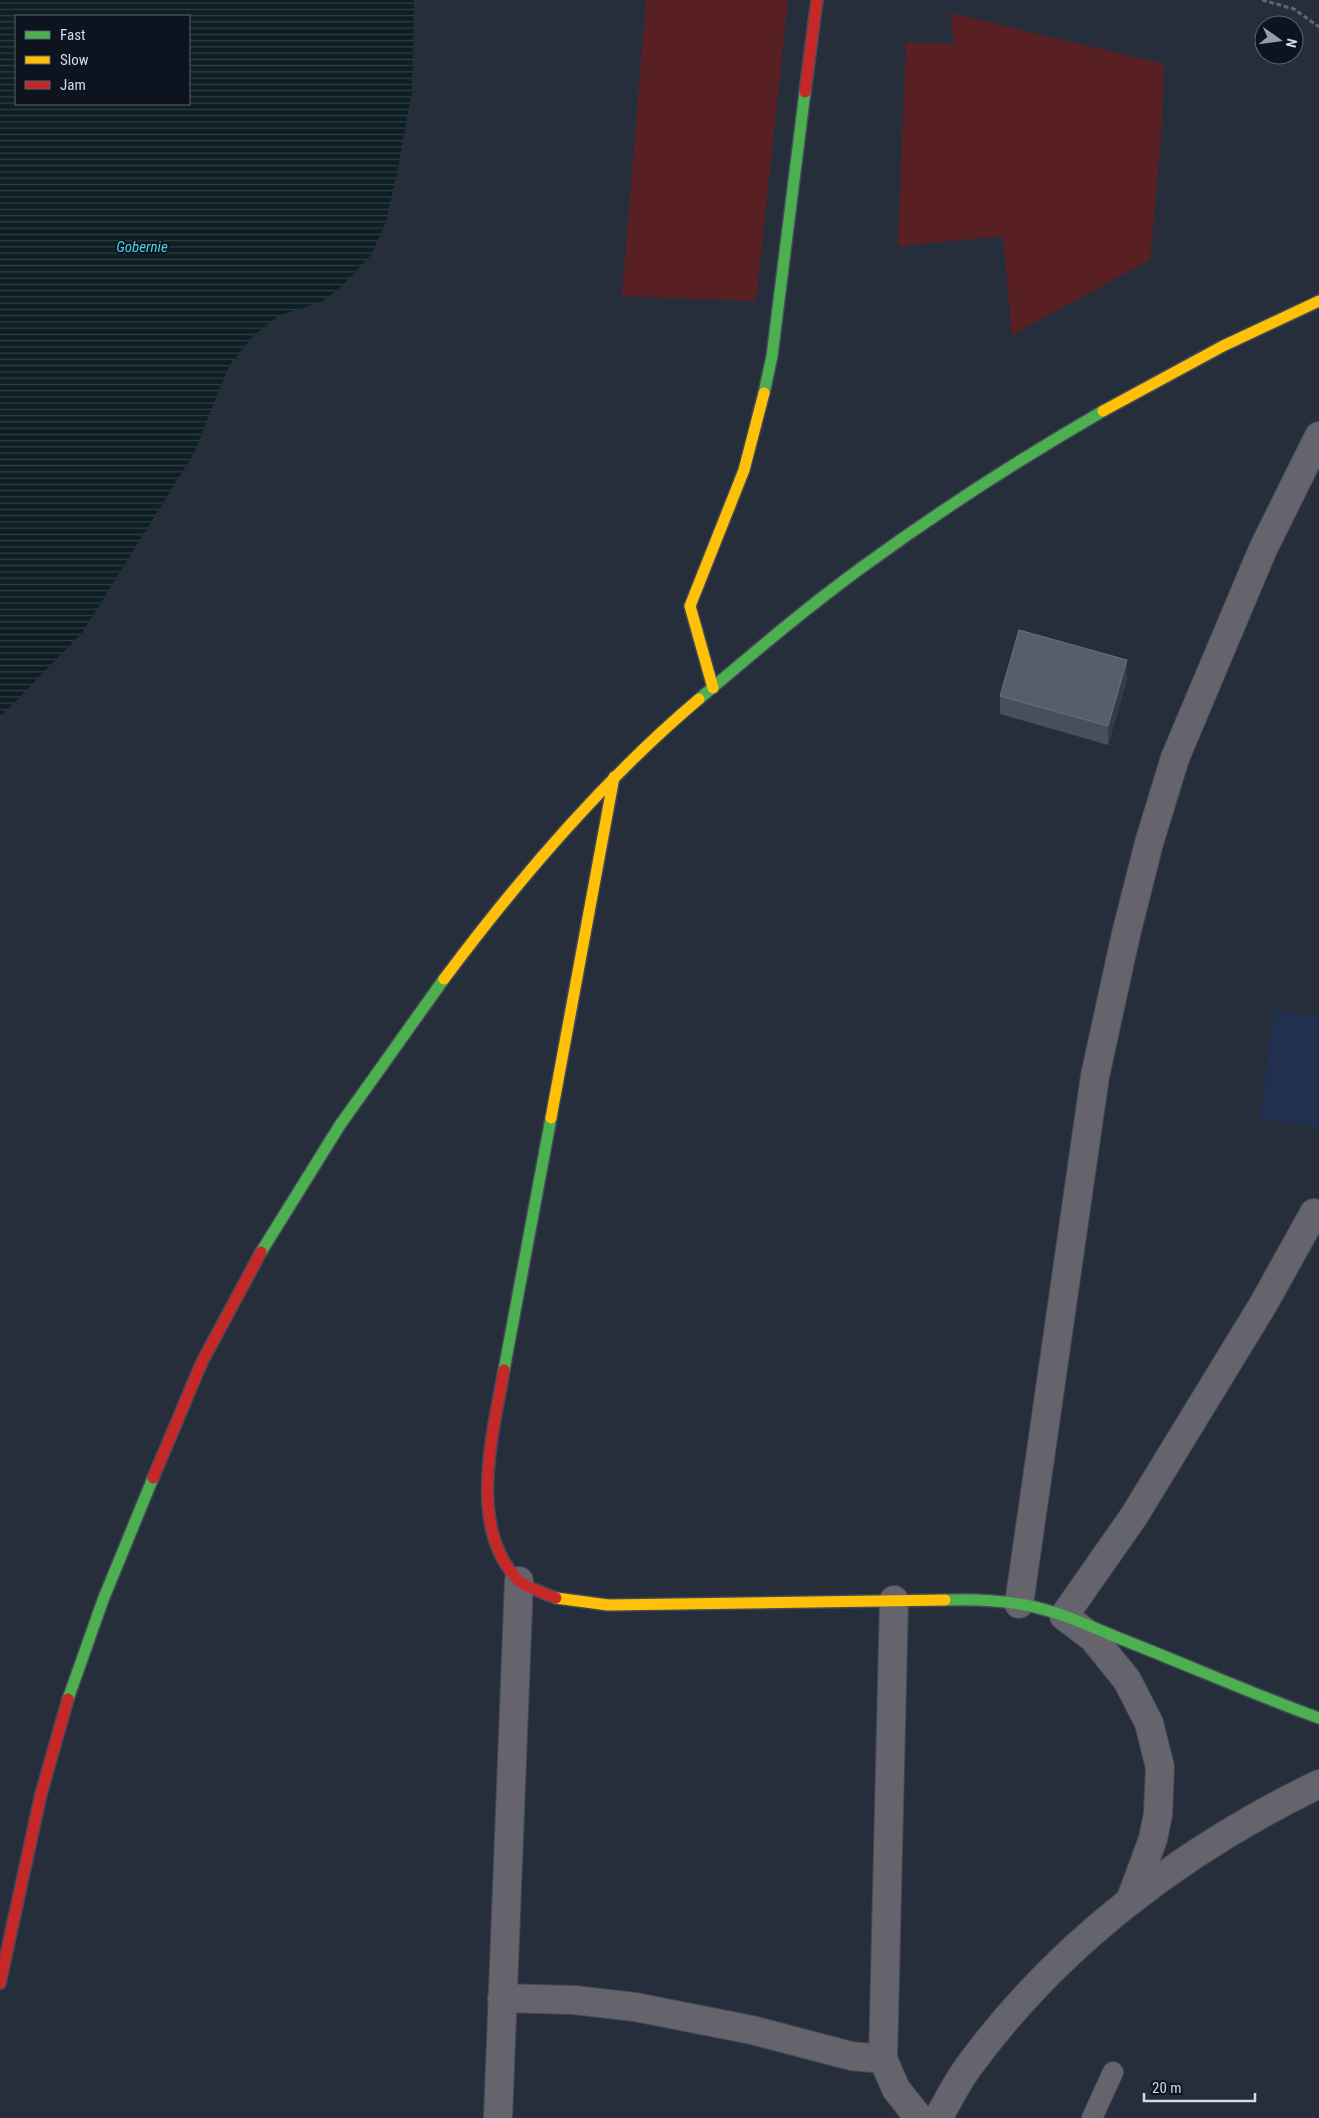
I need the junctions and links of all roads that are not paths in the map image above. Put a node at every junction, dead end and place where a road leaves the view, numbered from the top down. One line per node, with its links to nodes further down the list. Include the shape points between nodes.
1 (817, 0): 4 (street, via 772,356 744,470 690,606)
2 (1319, 301): 4 (street, via 1184,364 1008,466 808,609)
3 (1319, 436): 9 (street, via 1263,549 1175,758 1149,843 1096,1076)
4 (713, 688): 5 (street)
5 (614, 777): 7 (street, via 488,1459 488,1505 498,1553); 14 (street, via 532,869 453,966 358,1100 276,1225 206,1351 95,1620 61,1722)
6 (1314, 1213): 10 (street, via 1264,1303 1134,1516)
7 (520, 1581): 8 (street, via 560,1600 608,1605); 15 (street)
8 (894, 1600): 9 (street, via 978,1599); 16 (street)
9 (1019, 1604): 10 (street)
10 (1064, 1616): 11 (street, via 1201,1670 1256,1696); 13 (street, via 1093,1638 1127,1680 1149,1723 1160,1767 1158,1814 1153,1839)
11 (1319, 1718)
12 (1319, 1784): 13 (street, via 1271,1807 1187,1858)
13 (1130, 1902): 20 (street, via 1100,1925 1029,1991 968,2067)
14 (0, 1983)
15 (502, 1998): 16 (street, via 574,2000 635,2007 752,2030 851,2056); 18 (street)
16 (883, 2059): 19 (street, via 896,2089)
17 (1113, 2072): 21 (lane)
18 (498, 2118)
19 (919, 2118)
20 (938, 2118)
21 (1092, 2118)

